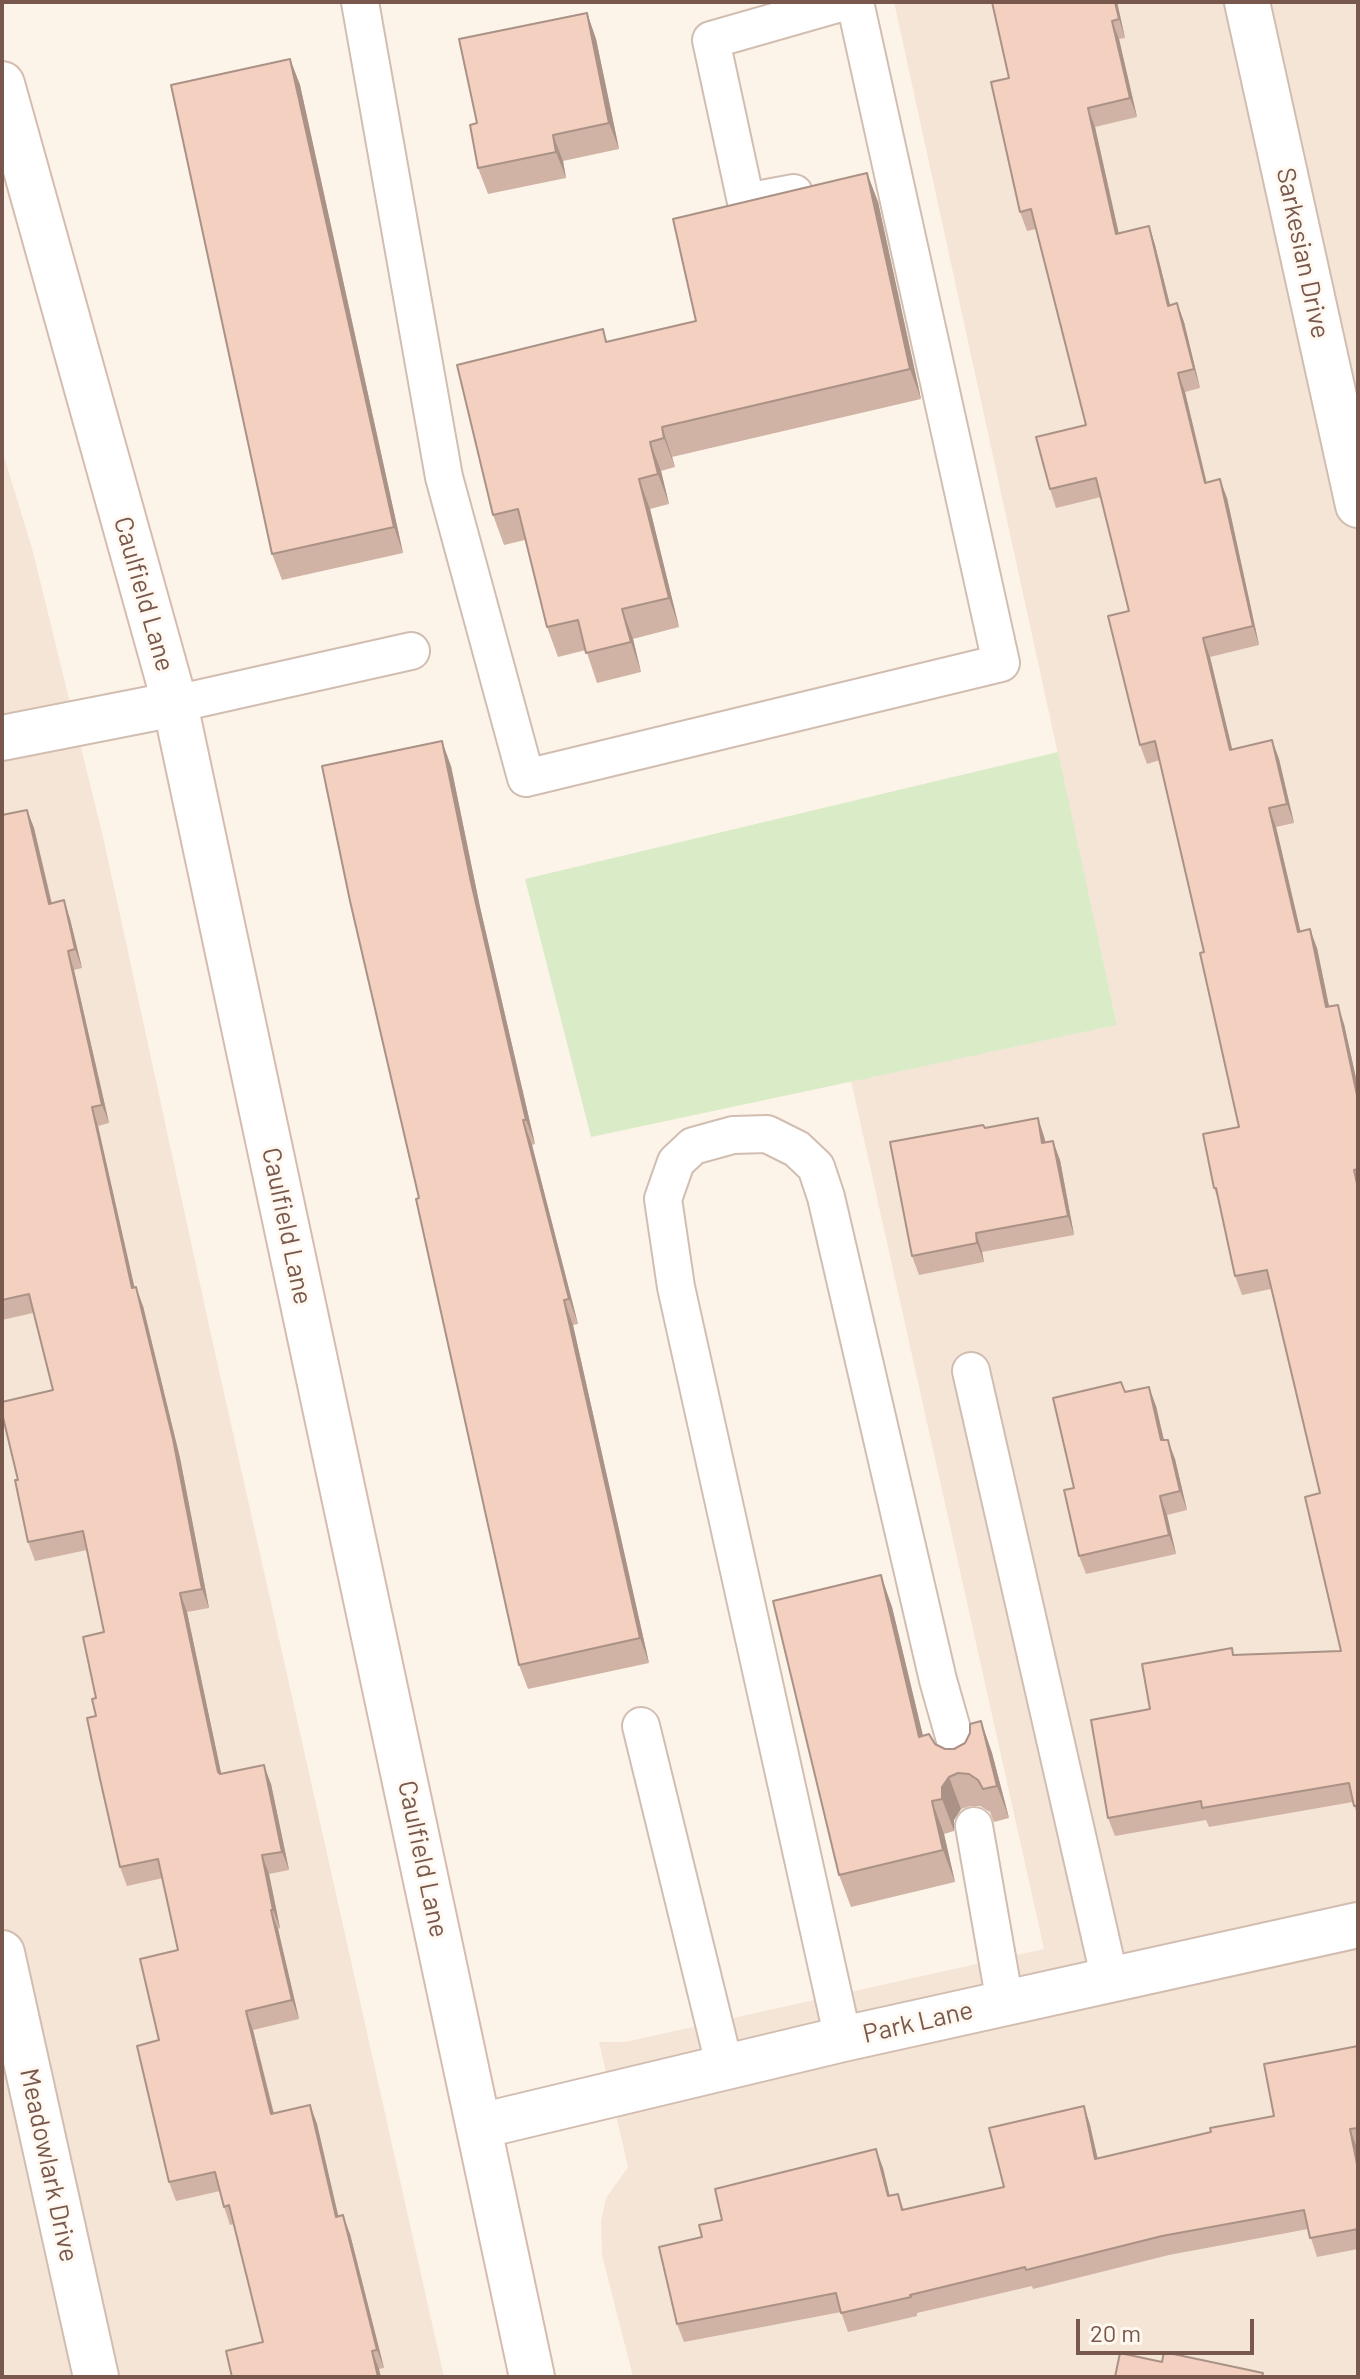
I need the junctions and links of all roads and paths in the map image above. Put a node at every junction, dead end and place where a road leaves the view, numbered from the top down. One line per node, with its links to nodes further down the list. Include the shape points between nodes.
1 (360, 2): 3 (lane, via 444,477 526,778 1001,663 878,176)
2 (844, 2): 6 (lane, via 711,40 746,202)
3 (855, 2)
4 (1247, 2): 7 (main road, Sarkesian Drive)
5 (2, 84): 9 (main road, Caulfield Lane)
6 (820, 187)
7 (1358, 505)
8 (411, 651): 9 (lane)
9 (175, 704): 10 (main road); 21 (main road, Caulfield Lane)
10 (2, 738)
11 (971, 1371): 17 (lane)
12 (641, 1726): 20 (lane)
13 (961, 1761): 19 (lane, via 816,1167 797,1149 767,1134 733,1135 693,1146 676,1162 663,1199 676,1287)
14 (974, 1826): 18 (lane)
15 (1358, 1925): 17 (main road, Park Lane)
16 (2, 1953): 22 (main road, Meadowlark Drive)
17 (1110, 1980): 18 (main road, Park Lane)
18 (1005, 2003): 19 (main road, Park Lane)
19 (843, 2039): 20 (main road, Park Lane)
20 (725, 2068): 21 (main road, Park Lane)
21 (480, 2126): 23 (main road, Caulfield Lane)
22 (96, 2377)
23 (532, 2377)

